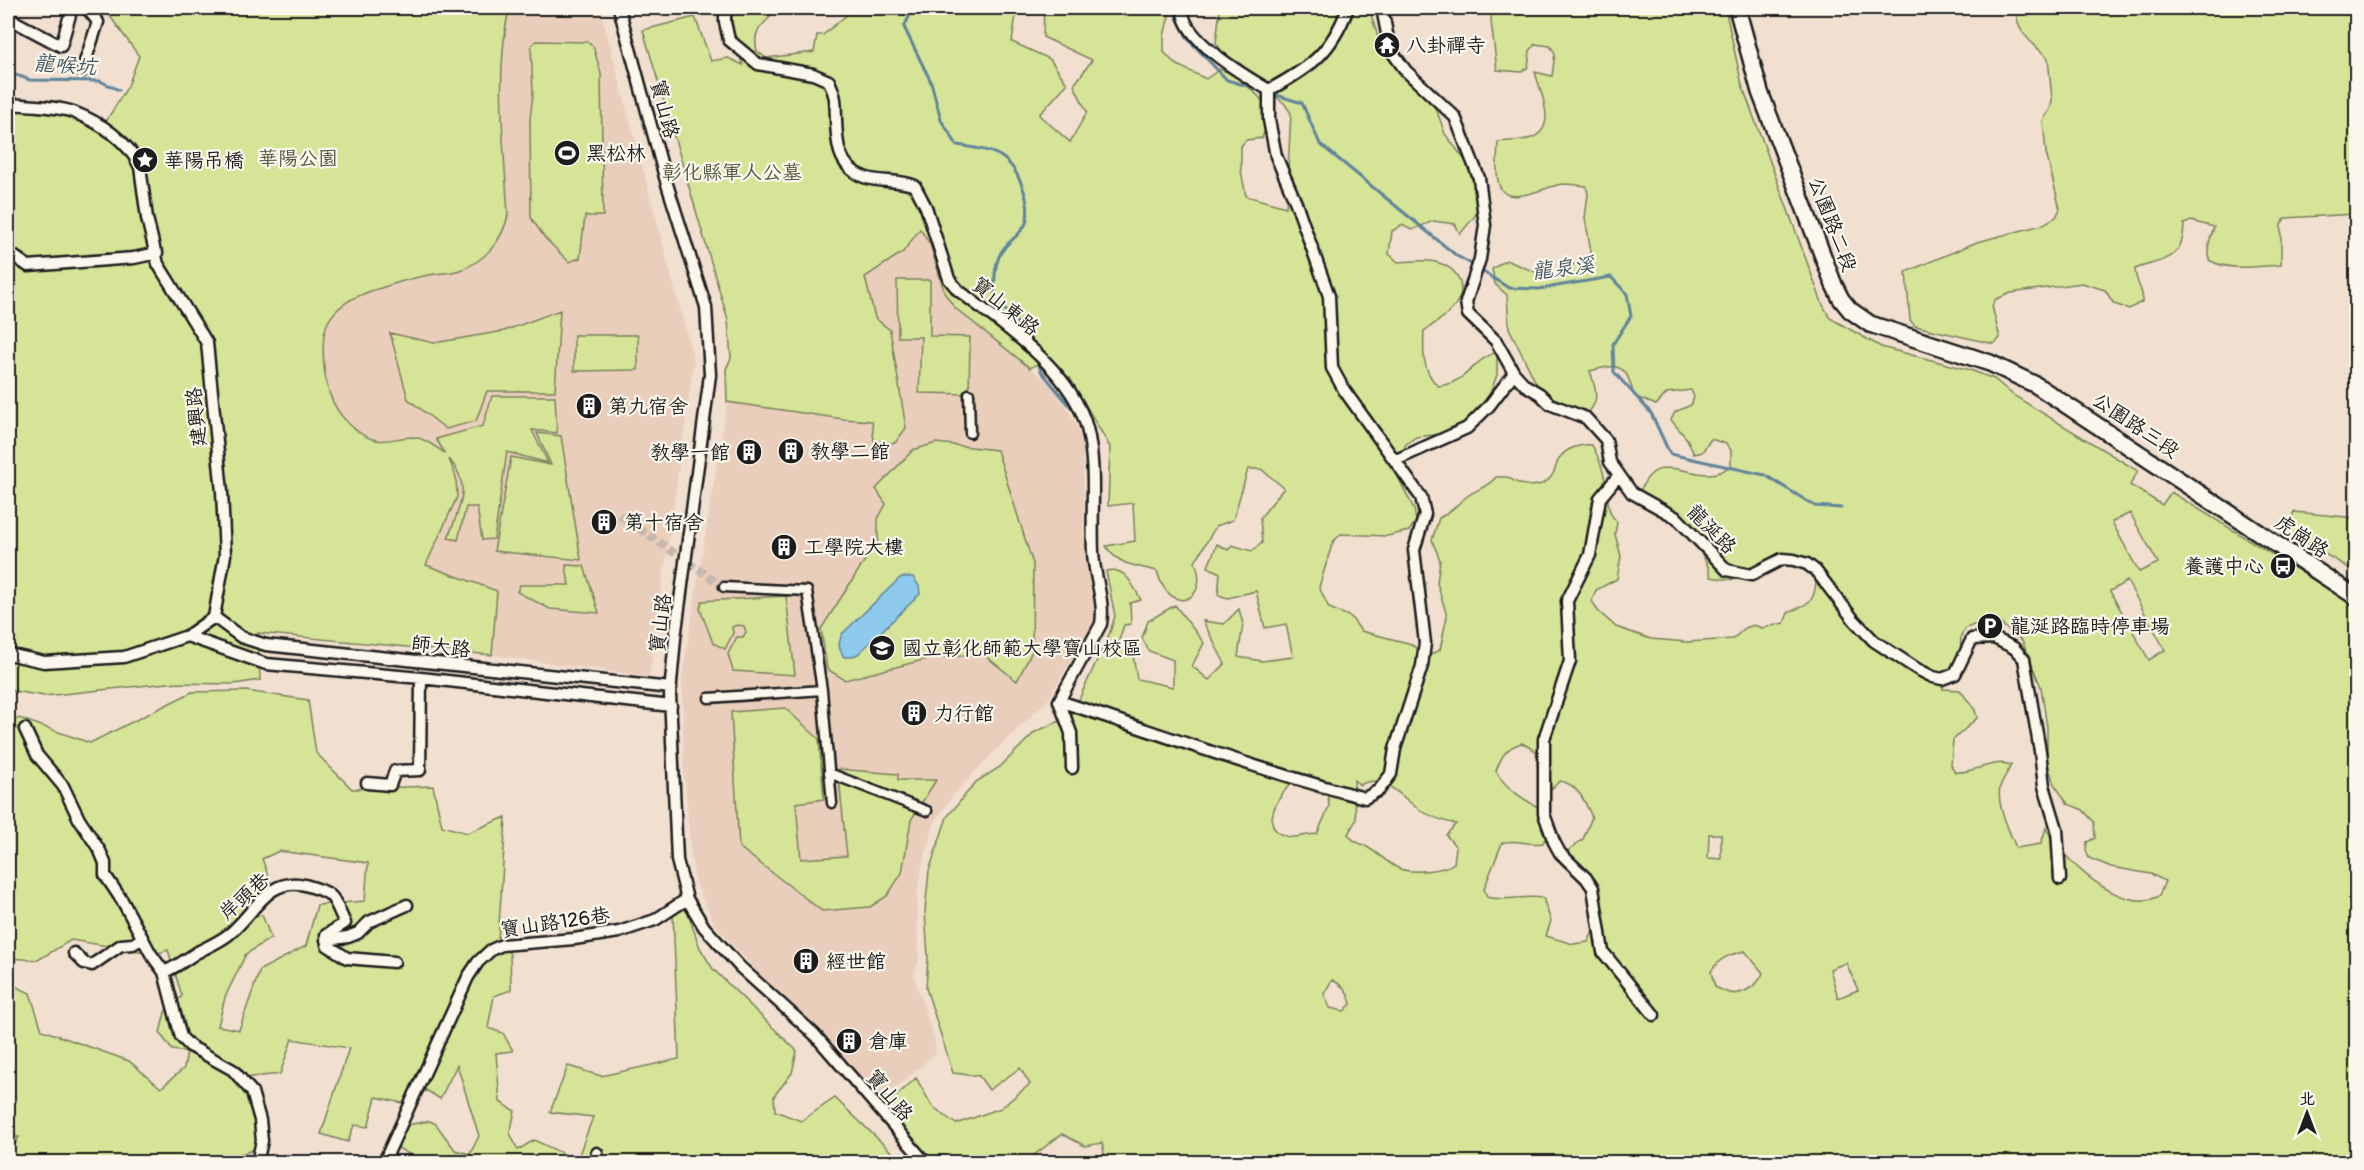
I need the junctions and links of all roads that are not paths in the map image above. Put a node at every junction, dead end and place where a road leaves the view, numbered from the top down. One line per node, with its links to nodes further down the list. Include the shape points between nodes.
1 (72, 8): 9 (street, via 61,46)
2 (87, 8): 10 (street, via 98,22)
3 (619, 8): 28 (street, 寶山路, via 666,181 706,307 710,375)
4 (725, 8): 31 (street, 寶山東路, via 729,40 758,64 813,74 829,81 835,98 834,125 842,158 853,172 867,178 915,186 926,207 949,279 1027,344 1078,403 1092,462 1093,554 1103,612 1101,624)
5 (1183, 8): 11 (street, via 1184,21 1207,48)
6 (1348, 8): 11 (street, via 1323,54)
7 (1382, 8): 16 (street, 龍涎路, via 1390,49 1406,71 1455,117 1479,178 1485,225 1480,259 1466,302 1468,314 1496,341)
8 (1737, 8): 15 (main road, 公園路二段, via 1760,93 1841,299 1870,324)
9 (8, 18)
10 (82, 71)
11 (1269, 90): 19 (street, via 1269,120 1276,156 1329,296 1332,368)
12 (8, 104): 14 (street, 建興路, via 71,111 111,132 128,147 140,167 147,218)
13 (8, 252): 14 (street, via 28,266)
14 (157, 253): 24 (street, 建興路, via 158,264 207,343 225,555)
15 (1990, 363): 21 (main road, 公園路三段, via 2036,384)
16 (1514, 373): 19 (street, via 1467,429); 20 (street, 龍涎路, via 1550,404 1586,418 1606,440 1610,462)
17 (969, 394): 18 (street)
18 (970, 433)
19 (1396, 460): 31 (street, via 1421,497 1425,514 1414,550 1425,643 1391,774 1379,790 1365,798 1293,780)
20 (1619, 475): 39 (street, 龍涎路, via 1632,493 1677,518 1727,570 1751,575 1782,560 1807,564 1874,641 1917,669 1942,679 1955,674 1972,639 1994,638 2014,648 2024,659 2028,673 2044,786 2057,829); 47 (street, via 1599,498 1590,555 1567,601 1570,661 1544,739 1544,814 1560,853 1593,888 1603,952)
21 (2254, 529): 23 (main road, 虎崗路)
22 (724, 587): 29 (street, via 807,591)
23 (2356, 597)
24 (214, 617): 25 (street); 28 (street, 師大路, via 241,637 266,645)
25 (188, 636): 26 (street, via 124,657 44,662); 27 (street, via 266,664)
26 (8, 654)
27 (421, 678): 32 (street); 36 (street, via 420,770 395,771 390,785)
28 (671, 688): 32 (street, 寶山路)
29 (822, 690): 30 (street); 35 (street)
30 (709, 698)
31 (1059, 701): 34 (street, via 1071,733)
32 (671, 706): 40 (street, 寶山路, via 677,860)
33 (25, 729): 42 (street, via 37,755 63,786 100,851 105,875)
34 (1072, 768)
35 (829, 773): 37 (street); 38 (street)
36 (367, 783)
37 (832, 802)
38 (927, 811)
39 (2060, 879)
40 (687, 899): 49 (street, 寶山路126巷, via 655,920 619,932 502,945 491,950 468,978); 50 (street, 寶山路, via 704,927 740,967 814,1034)
41 (407, 905): 43 (street, via 369,922 358,933)
42 (141, 939): 44 (street, via 122,945 92,965 84,963); 46 (street)
43 (326, 940): 45 (street, via 327,945 347,958); 46 (street, 岸頭巷, via 326,935 345,923 333,895 285,883 261,900 229,934)
44 (74, 952)
45 (394, 962)
46 (164, 972): 48 (street, via 181,1037 233,1070 252,1092 262,1141)
47 (1654, 1014)
48 (258, 1158)
49 (384, 1162)
50 (925, 1162)

